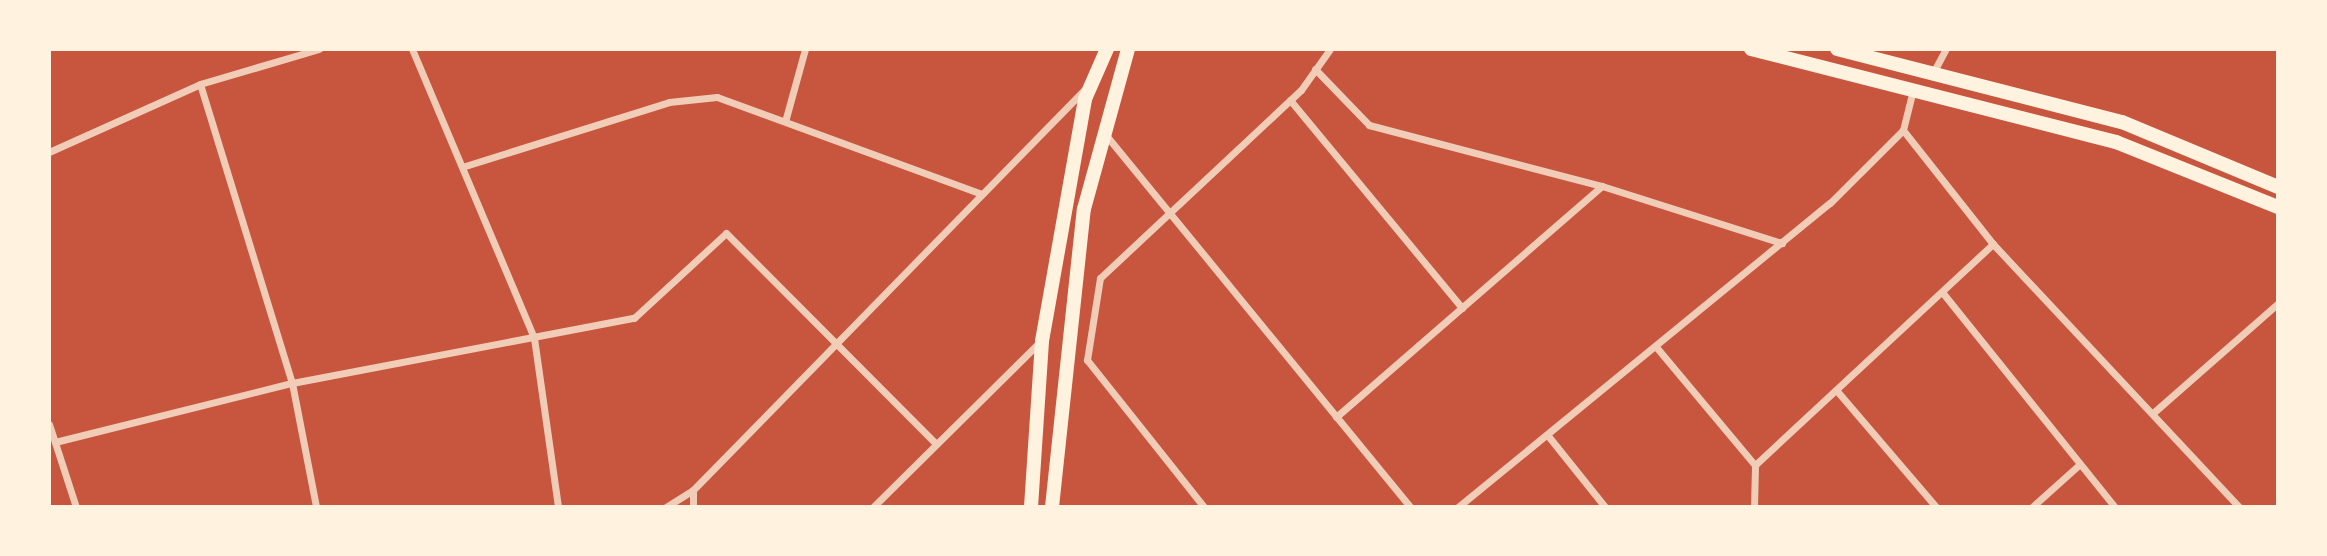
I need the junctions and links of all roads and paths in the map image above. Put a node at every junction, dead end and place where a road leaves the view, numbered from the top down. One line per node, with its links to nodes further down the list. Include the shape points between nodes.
1 (319, 49): 13 (street)
2 (412, 49): 20 (street)
3 (805, 49): 16 (street)
4 (1107, 49): 12 (main road)
5 (1128, 49): 18 (main road)
6 (1330, 49): 10 (street)
7 (1751, 49): 14 (main road)
8 (1946, 49): 11 (street)
9 (1843, 50): 11 (main road)
10 (1315, 69): 15 (street); 21 (street, via 1369,125)
11 (1933, 74): 22 (main road, via 2122,122)
12 (1091, 83): 23 (street); 32 (main road)
13 (200, 84): 19 (street); 35 (street)
14 (1912, 94): 17 (street); 24 (main road, via 2116,142)
15 (1290, 100): 25 (street); 30 (street)
16 (786, 118): 20 (street, via 717,97 669,102); 23 (street)
17 (1903, 130): 26 (street); 27 (street)
18 (1105, 134): 25 (street); 53 (main road, via 1084,209)
19 (49, 152)
20 (462, 167): 31 (street)
21 (1602, 186): 26 (street); 30 (street)
22 (2278, 187)
23 (982, 194): 33 (street)
24 (2278, 207)
25 (1169, 213): 38 (street); 54 (street, via 1100,278 1087,360)
26 (1782, 243): 34 (street)
27 (1993, 244): 28 (street); 37 (street)
28 (1942, 292): 36 (street); 43 (street)
29 (2278, 303): 37 (street)
30 (1462, 308): 38 (street)
31 (534, 338): 33 (street, via 634,318 726,233); 35 (street); 48 (street)
32 (1042, 341): 42 (street); 52 (main road)
33 (836, 344): 42 (street); 45 (street)
34 (1657, 348): 40 (street); 44 (street)
35 (292, 383): 41 (street); 47 (street)
36 (1838, 391): 44 (street); 59 (street)
37 (2153, 413): 62 (street)
38 (1336, 417): 55 (street)
39 (49, 424): 41 (street)
40 (1549, 438): 56 (street); 57 (street)
41 (55, 442): 46 (street)
42 (935, 443): 51 (street)
43 (2080, 464): 60 (street); 61 (street)
44 (1755, 465): 58 (street)
45 (693, 490): 49 (street); 50 (street)
46 (76, 507)
47 (316, 507)
48 (558, 507)
49 (666, 507)
50 (693, 507)
51 (873, 507)
52 (1031, 507)
53 (1052, 507)
54 (1205, 507)
55 (1410, 507)
56 (1458, 507)
57 (1605, 507)
58 (1754, 507)
59 (1936, 507)
60 (2032, 507)
61 (2115, 507)
62 (2239, 507)

